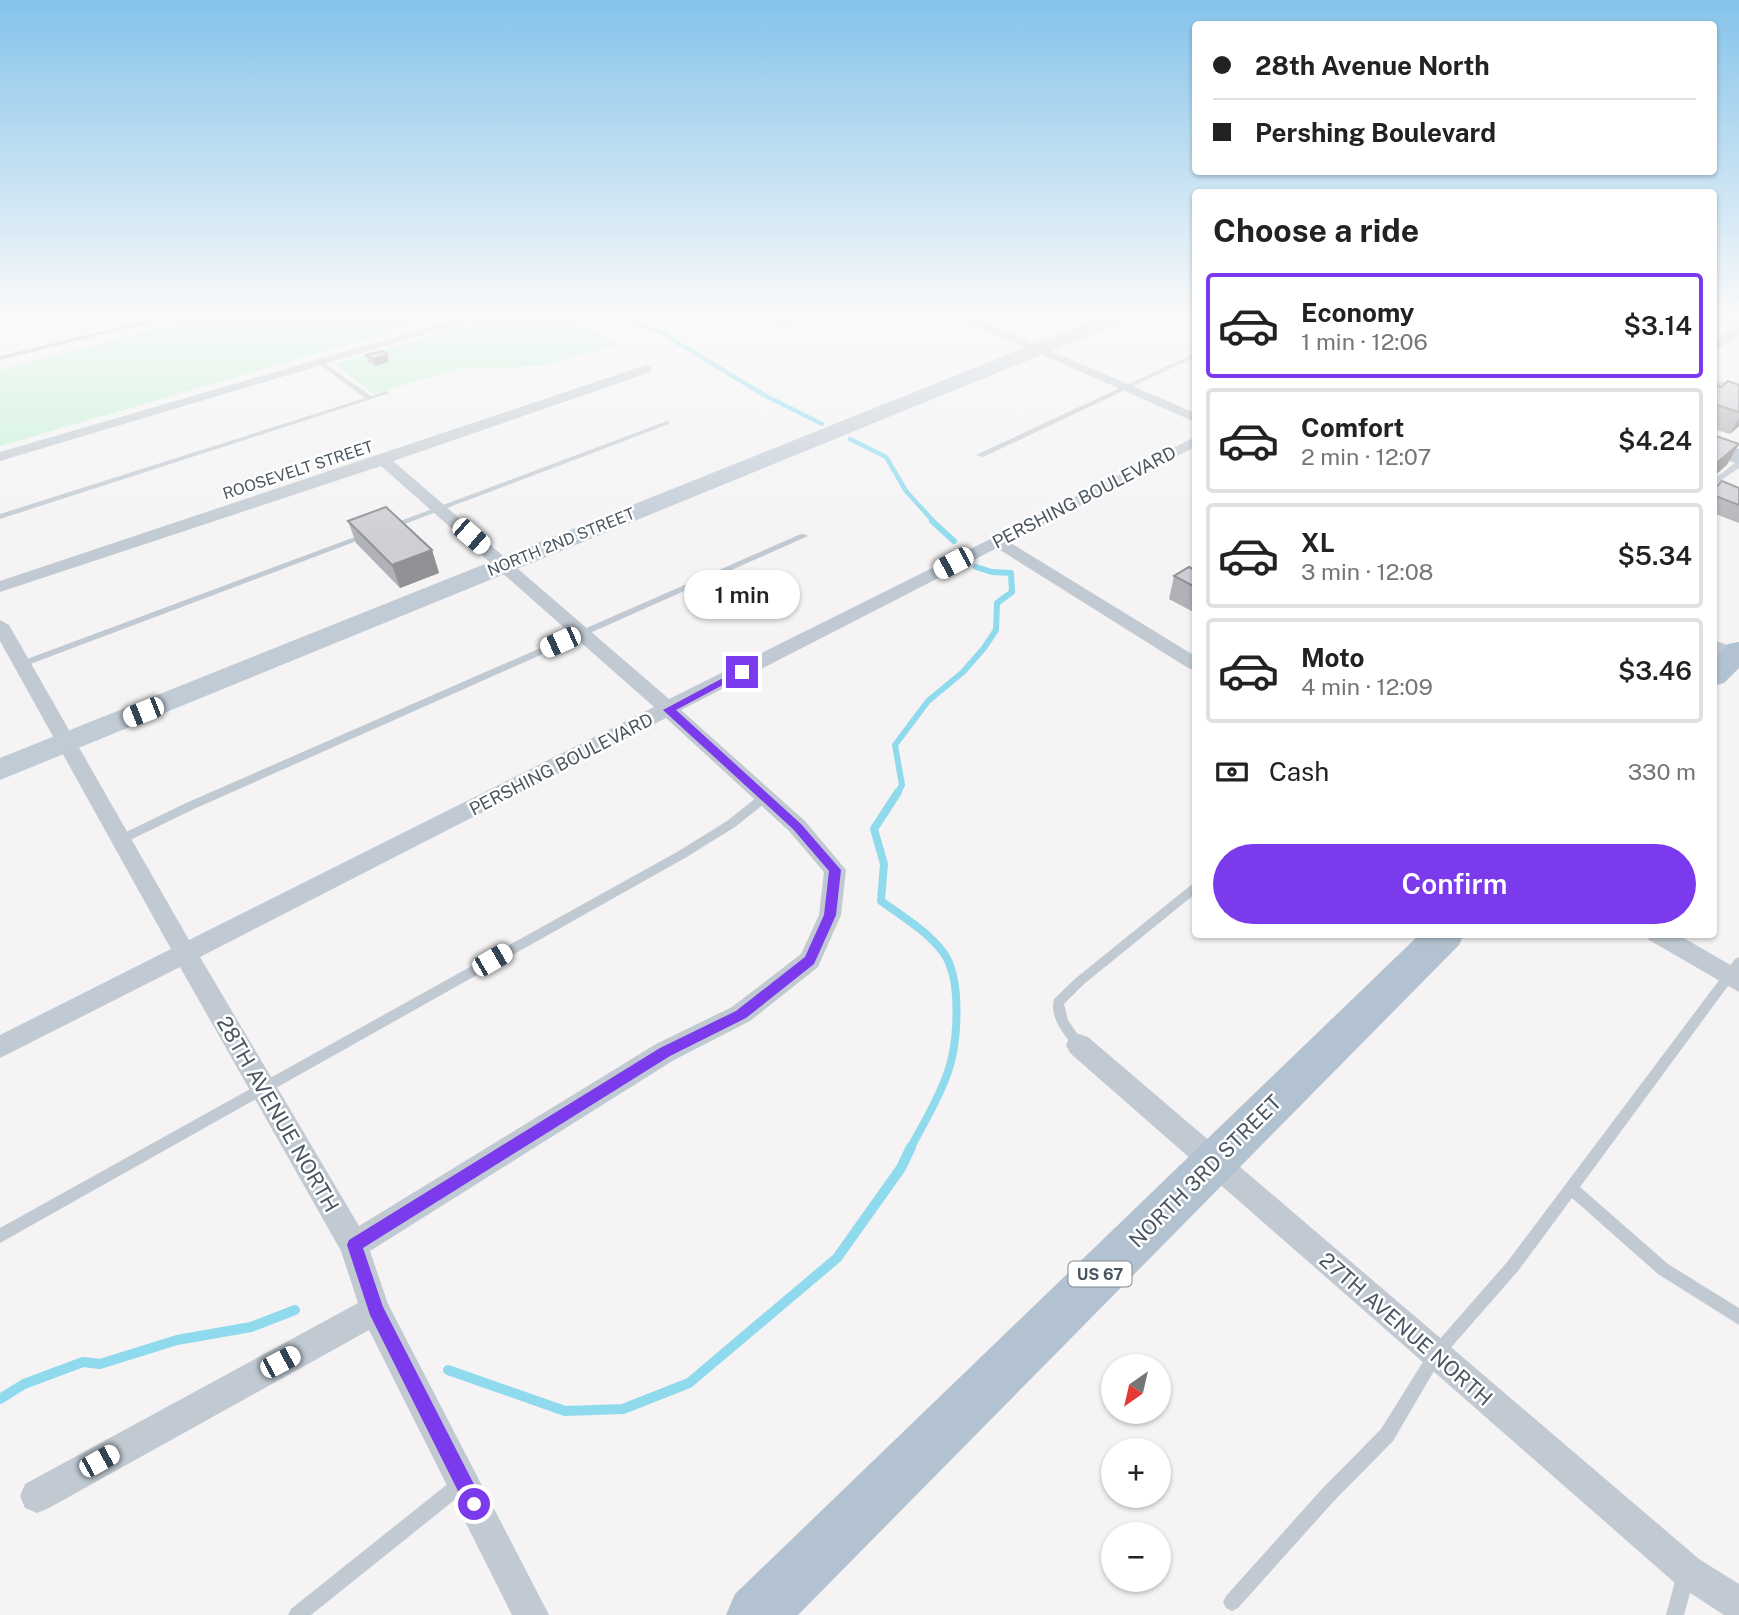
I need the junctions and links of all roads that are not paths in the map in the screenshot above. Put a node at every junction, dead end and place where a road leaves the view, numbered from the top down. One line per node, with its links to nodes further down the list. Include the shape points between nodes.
1 (228, 390): 14 (street)
2 (359, 390): 8 (lane)
3 (584, 390): 16 (street, ROOSEVELT STREET)
4 (936, 390): 23 (street, NORTH 2ND STREET)
5 (1116, 390): 13 (lane)
6 (1131, 390): 9 (street)
7 (387, 393): 8 (lane)
8 (370, 398): 20 (lane)
9 (1192, 417)
10 (667, 423): 19 (lane)
11 (1192, 443): 22 (street, PERSHING BOULEVARD)
12 (1717, 449): 15 (main road)
13 (980, 454)
14 (0, 457)
15 (1739, 457)
16 (383, 460): 19 (street); 24 (street, ROOSEVELT STREET)
17 (1739, 464): 18 (lane)
18 (1717, 481)
19 (439, 508): 23 (street); 29 (lane)
20 (0, 517)
21 (804, 536): 26 (lane)
22 (996, 541): 28 (street); 31 (street, PERSHING BOULEVARD)
23 (504, 564): 26 (street); 32 (street, NORTH 2ND STREET)
24 (0, 587)
25 (0, 625): 29 (street, 28TH AVENUE NORTH)
26 (581, 633): 31 (street); 35 (lane)
27 (1732, 652): 30 (main road)
28 (1192, 662)
29 (22, 664): 32 (street, 28TH AVENUE NORTH)
30 (1717, 671)
31 (668, 710): 34 (street); 39 (street, PERSHING BOULEVARD)
32 (66, 743): 33 (street, NORTH 2ND STREET); 35 (street, 28TH AVENUE NORTH)
33 (0, 770)
34 (765, 797): 43 (lane, via 681,855); 47 (street, via 835,870 830,915 810,960 741,1014 665,1052)
35 (120, 840): 39 (street, 28TH AVENUE NORTH)
36 (1192, 890): 41 (lane, via 1058,1003 1062,1022)
37 (1441, 938): 44 (main road, NORTH 3RD STREET / US 67)
38 (1665, 938): 40 (street)
39 (186, 955): 42 (street, PERSHING BOULEVARD); 43 (street, 28TH AVENUE NORTH)
40 (1735, 973): 45 (lane)
41 (1079, 1045): 44 (street, 27TH AVENUE NORTH)
42 (0, 1047)
43 (264, 1091): 46 (lane); 47 (street, 28TH AVENUE NORTH)
44 (1213, 1163): 50 (street, 27TH AVENUE NORTH); 58 (main road, NORTH 3RD STREET / US 67)
45 (1570, 1188): 49 (lane, via 1663,1269); 50 (lane, via 1513,1266)
46 (0, 1236)
47 (354, 1245): 48 (street, 28TH AVENUE NORTH)
48 (375, 1310): 51 (street, 28TH AVENUE NORTH); 52 (street)
49 (1739, 1317)
50 (1436, 1354): 53 (street, 27TH AVENUE NORTH); 54 (lane, via 1387,1435)
51 (463, 1482): 56 (lane); 57 (street, 28TH AVENUE NORTH)
52 (37, 1496)
53 (1687, 1571): 55 (street, 27TH AVENUE NORTH); 59 (lane)
54 (1232, 1602)
55 (1739, 1604)
56 (297, 1615)
57 (531, 1615)
58 (756, 1615)
59 (1675, 1615)

